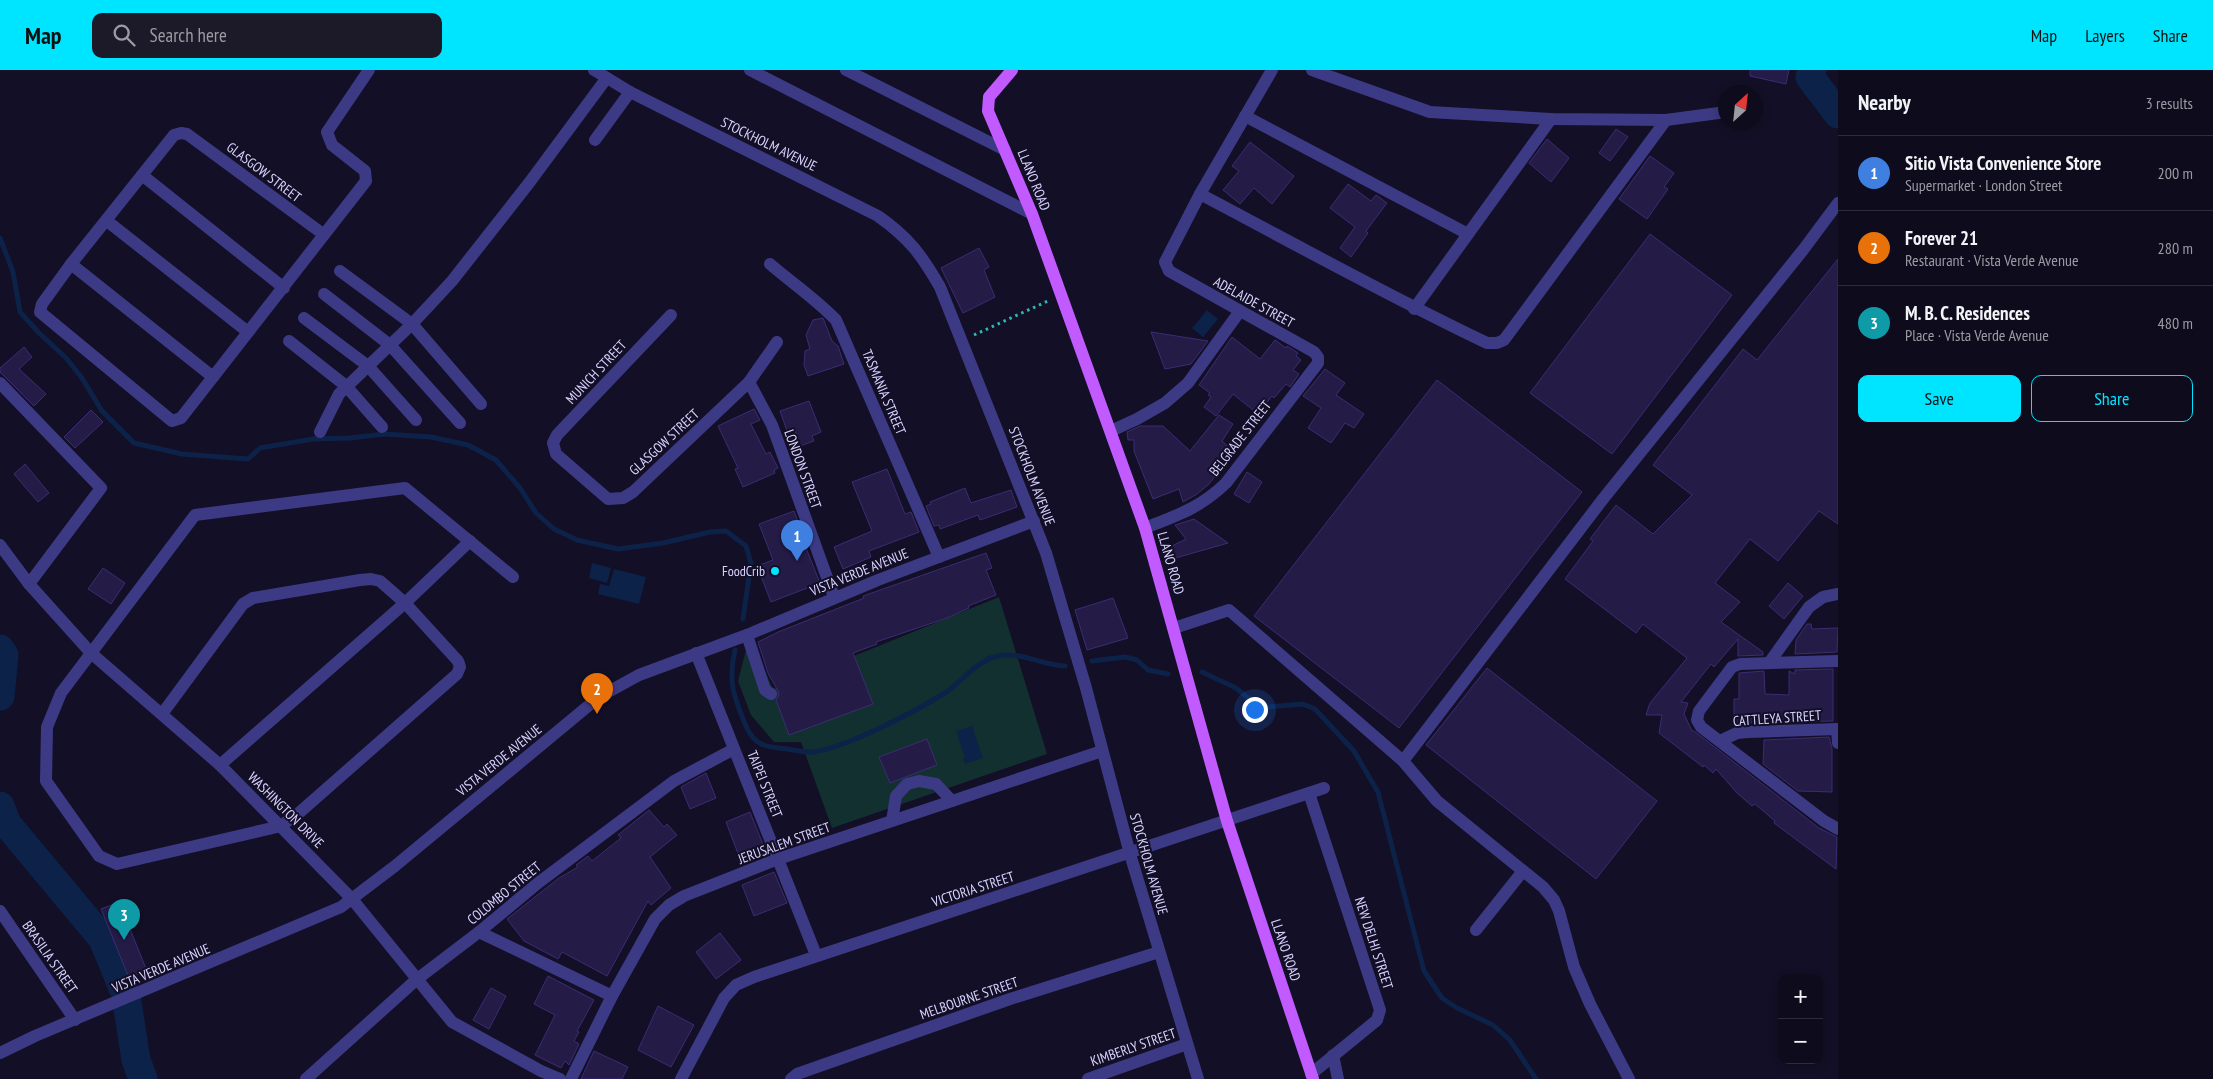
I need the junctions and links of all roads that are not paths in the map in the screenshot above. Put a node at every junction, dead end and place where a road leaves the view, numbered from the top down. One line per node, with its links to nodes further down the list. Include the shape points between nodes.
1 (369, 70): 21 (street, via 327,132 332,145 365,171 366,181)
2 (594, 70): 8 (street, STOCKHOLM AVENUE)
3 (750, 70): 19 (street)
4 (846, 70): 15 (street)
5 (1012, 70): 15 (main road, LLANO ROAD, via 989,97 988,111)
6 (1272, 70): 11 (street)
7 (1312, 70): 12 (street, via 1430,112)
8 (606, 79): 9 (street, STOCKHOLM AVENUE); 32 (street, via 474,255)
9 (630, 92): 14 (street); 50 (street, STOCKHOLM AVENUE, via 853,202 898,230 914,246 940,287)
10 (1718, 113): 13 (street)
11 (1245, 116): 17 (street); 22 (street)
12 (1551, 119): 13 (street); 22 (street)
13 (1666, 120): 28 (street, via 1504,340 1487,343)
14 (595, 140)
15 (1005, 150): 19 (main road, LLANO ROAD)
16 (142, 176): 20 (street); 21 (street, GLASGOW STREET, via 174,135 187,134); 26 (street)
17 (1200, 194): 28 (street); 29 (street, ADELAIDE STREET, via 1165,262 1169,271)
18 (1838, 203): 73 (street, via 1603,499)
19 (1032, 214): 47 (main road, LLANO ROAD)
20 (107, 220): 23 (street); 33 (street)
21 (324, 234): 26 (street)
22 (1468, 234): 28 (street)
23 (71, 264): 39 (street); 39 (street, via 42,304 40,312 172,420 181,418)
24 (770, 264): 54 (street, TASMANIA STREET, via 836,320)
25 (340, 271): 32 (street)
26 (284, 288): 33 (street)
27 (324, 294): 36 (street)
28 (1414, 309)
29 (1240, 310): 37 (street, ADELAIDE STREET, via 1314,352); 47 (street, via 1188,383 1165,403)
30 (671, 315): 49 (street, MUNICH STREET, via 558,435 553,444)
31 (304, 318): 38 (street)
32 (412, 324): 36 (street); 43 (street)
33 (248, 332): 39 (street)
34 (289, 341): 42 (street)
35 (778, 342): 40 (street, GLASGOW STREET)
36 (390, 345): 38 (street); 45 (street)
37 (1318, 363): 51 (street, BELGRADE STREET, via 1226,483 1194,508)
38 (368, 366): 42 (street); 44 (street)
39 (213, 377)
40 (749, 382): 49 (street, GLASGOW STREET, via 623,498 608,499); 58 (street, LONDON STREET, via 772,425)
41 (1, 385): 56 (street, via 100,488)
42 (346, 386): 46 (street); 48 (street)
43 (481, 404)
44 (416, 420)
45 (460, 423)
46 (382, 426)
47 (1111, 431): 51 (main road, LLANO ROAD)
48 (320, 432)
49 (556, 454)
50 (1034, 521): 54 (street, VISTA VERDE AVENUE); 72 (street, STOCKHOLM AVENUE, via 1057,588)
51 (1145, 528): 60 (main road, LLANO ROAD)
52 (470, 541): 55 (street); 59 (street); 62 (street, via 405,488 195,515)
53 (0, 545): 56 (street, WASHINGTON DRIVE)
54 (939, 557): 58 (street, VISTA VERDE AVENUE)
55 (513, 577)
56 (28, 584): 62 (street, WASHINGTON DRIVE)
57 (1838, 594): 65 (street, via 1823,597 1809,606)
58 (834, 598): 61 (street, VISTA VERDE AVENUE)
59 (405, 603): 67 (street, via 380,581 371,579 254,598 243,604); 74 (street); 80 (street, via 458,661 457,674)
60 (1174, 628): 73 (street, via 1229,610); 79 (main road, LLANO ROAD)
61 (747, 635): 63 (street, VISTA VERDE AVENUE); 66 (street, via 765,690)
62 (91, 653): 67 (street, WASHINGTON DRIVE); 80 (street, via 61,693 47,728 46,780 99,856 117,864)
63 (696, 653): 71 (street, TAIPEI STREET); 85 (street, VISTA VERDE AVENUE, via 624,682 599,697)
64 (1838, 661): 65 (street)
65 (1769, 663): 69 (street, via 1732,666 1699,710 1697,720)
66 (770, 694)
67 (162, 714): 74 (street, WASHINGTON DRIVE)
68 (1838, 729): 69 (street, CATTLEYA STREET, via 1737,733); 70 (street)
69 (1720, 741): 81 (street, via 1824,822)
70 (1838, 743)
71 (734, 749): 83 (street, TAIPEI STREET); 88 (street, COLOMBO STREET, via 674,781)
72 (1102, 751): 77 (street, JERUSALEM STREET); 82 (street, STOCKHOLM AVENUE)
73 (1403, 761): 84 (street, via 1437,801)
74 (220, 766): 80 (street, WASHINGTON DRIVE)
75 (1324, 788): 76 (street, VICTORIA STREET)
76 (1309, 793): 79 (street, VICTORIA STREET); 96 (street, NEW DELHI STREET, via 1380,1010 1377,1020)
77 (952, 801): 78 (street, JERUSALEM STREET); 78 (street, via 936,784 919,781 907,784 896,796)
78 (892, 821): 83 (street, JERUSALEM STREET)
79 (1227, 821): 82 (street, VICTORIA STREET); 98 (main road, LLANO ROAD)
80 (281, 826): 85 (street, WASHINGTON DRIVE)
81 (1838, 829)
82 (1130, 854): 89 (street, STOCKHOLM AVENUE); 90 (street, VICTORIA STREET)
83 (778, 859): 90 (street, TAIPEI STREET); 92 (street, JERUSALEM STREET, via 669,905 655,919)
84 (1523, 871): 87 (street); 107 (street, via 1554,900 1574,967)
85 (352, 899): 91 (street, WASHINGTON DRIVE); 93 (street, VISTA VERDE AVENUE, via 329,913)
86 (0, 911): 93 (street, BRASILIA STREET)
87 (1476, 930)
88 (479, 932): 91 (street, COLOMBO STREET); 92 (street)
89 (1159, 952): 94 (street, STOCKHOLM AVENUE); 103 (street, MELBOURNE STREET, via 1010,1000 797,1074)
90 (816, 955): 102 (street, VICTORIA STREET, via 736,985 724,998)
91 (416, 980): 97 (street, WASHINGTON DRIVE, via 452,1022); 99 (street, COLOMBO STREET)
92 (612, 996): 101 (street, JERUSALEM STREET)
93 (76, 1020): 95 (street, VISTA VERDE AVENUE)
94 (1187, 1044): 104 (street, KIMBERLY STREET); 105 (street, STOCKHOLM AVENUE)
95 (0, 1053)
96 (1333, 1055): 98 (street, NEW DELHI STREET); 106 (street)
97 (539, 1075): 100 (street, WASHINGTON DRIVE)
98 (1312, 1076)
99 (306, 1079)
100 (560, 1079)
101 (571, 1079)
102 (681, 1079)
103 (791, 1079)
104 (1088, 1079)
105 (1198, 1079)
106 (1338, 1079)
107 (1629, 1079)

